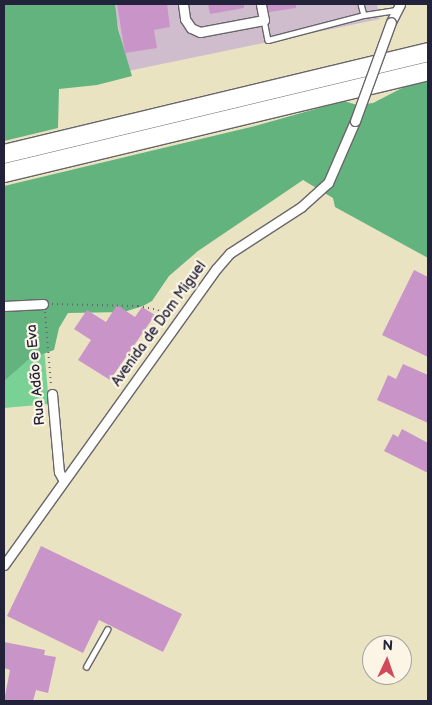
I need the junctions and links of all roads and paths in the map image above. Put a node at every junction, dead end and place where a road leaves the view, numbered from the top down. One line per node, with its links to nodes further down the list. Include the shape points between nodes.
1 (182, 4): 6 (street, via 191,28 200,32)
2 (261, 4): 6 (street)
3 (362, 4): 5 (lane)
4 (398, 7): 5 (lane); 15 (street, Avenida de Dom Miguel, bridge, via 355,122 328,183 302,207 230,253 216,268)
5 (364, 14): 6 (lane, via 268,40)
6 (264, 20)
7 (428, 52): 9 (highway)
8 (428, 71): 10 (highway)
9 (4, 154)
10 (4, 173)
11 (43, 304): 12 (street, Rua Adão e Eva); 13 (path, via 138,306 158,310); 14 (path, Rua Adão e Eva)
12 (4, 306)
13 (162, 314)
14 (52, 394): 15 (street, Rua Adão e Eva, via 58,472)
15 (64, 481): 16 (street, Avenida de Dom Miguel)
16 (4, 565)
17 (107, 630): 18 (lane)
18 (86, 667)

